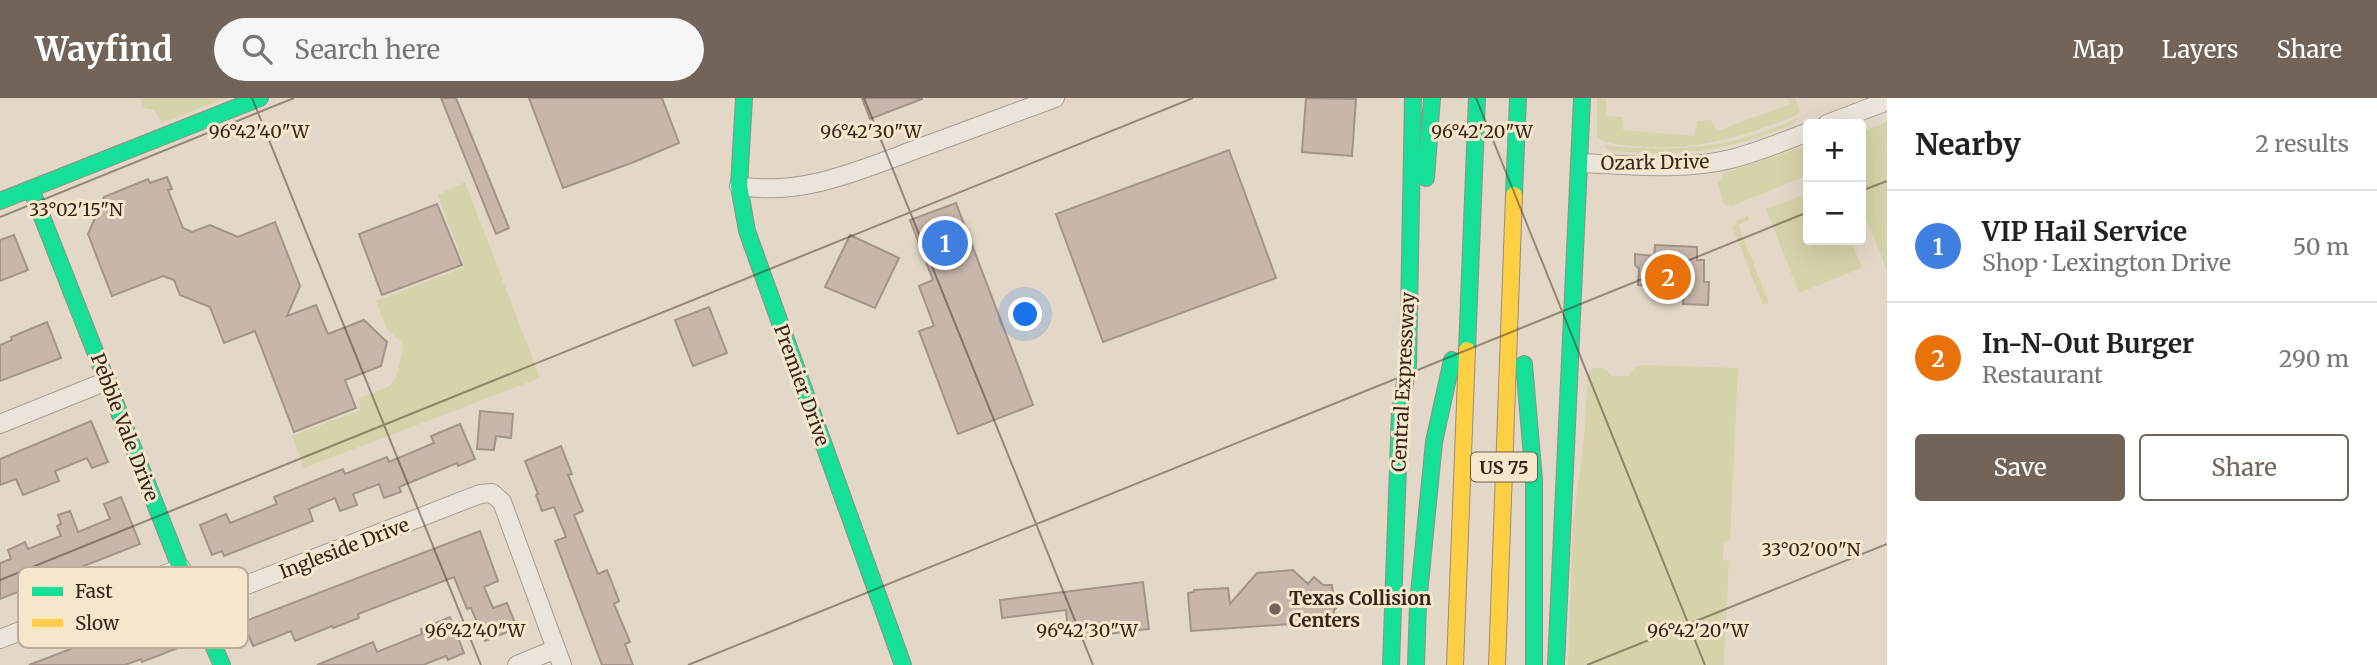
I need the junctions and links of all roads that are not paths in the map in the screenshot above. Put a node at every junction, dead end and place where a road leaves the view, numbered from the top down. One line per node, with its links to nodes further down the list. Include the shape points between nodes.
1 (260, 98): 15 (main road)
2 (744, 98): 14 (main road, Premier Drive)
3 (1055, 98): 14 (street, via 819,183 761,190)
4 (1413, 98): 19 (main road, Central Expressway)
5 (1432, 98): 19 (main road)
6 (1477, 98): 18 (main road, US 75)
7 (1518, 98): 17 (main road, US 75)
8 (1566, 98): 20 (main road, via 1557,358)
9 (1582, 98): 13 (main road)
10 (1887, 101): 11 (street)
11 (1840, 119)
12 (1803, 134): 13 (street, Ozark Drive, via 1745,155 1706,163)
13 (1580, 163): 20 (main road)
14 (739, 186): 31 (main road, Premier Drive, via 756,259)
15 (31, 189): 16 (main road); 21 (main road, Pebble Vale Drive)
16 (0, 201)
17 (1511, 269): 35 (main road, US 75); 36 (main road, via 1534,480)
18 (1470, 280): 33 (main road, via 1434,443); 34 (main road, US 75)
19 (1408, 366): 32 (main road, Central Expressway, via 1400,410)
20 (1568, 378): 37 (main road)
21 (107, 381): 22 (street); 23 (main road, Pebble Vale Drive)
22 (0, 424)
23 (181, 567)
24 (248, 584): 28 (street, Ingleside Drive, via 492,493 502,502)
25 (18, 632): 26 (street)
26 (0, 639)
27 (214, 648): 29 (main road, Pebble Vale Drive)
28 (559, 657): 30 (street)
29 (222, 665)
30 (517, 665)
31 (903, 665)
32 (1391, 665)
33 (1416, 665)
34 (1455, 665)
35 (1497, 665)
36 (1534, 665)
37 (1556, 665)

